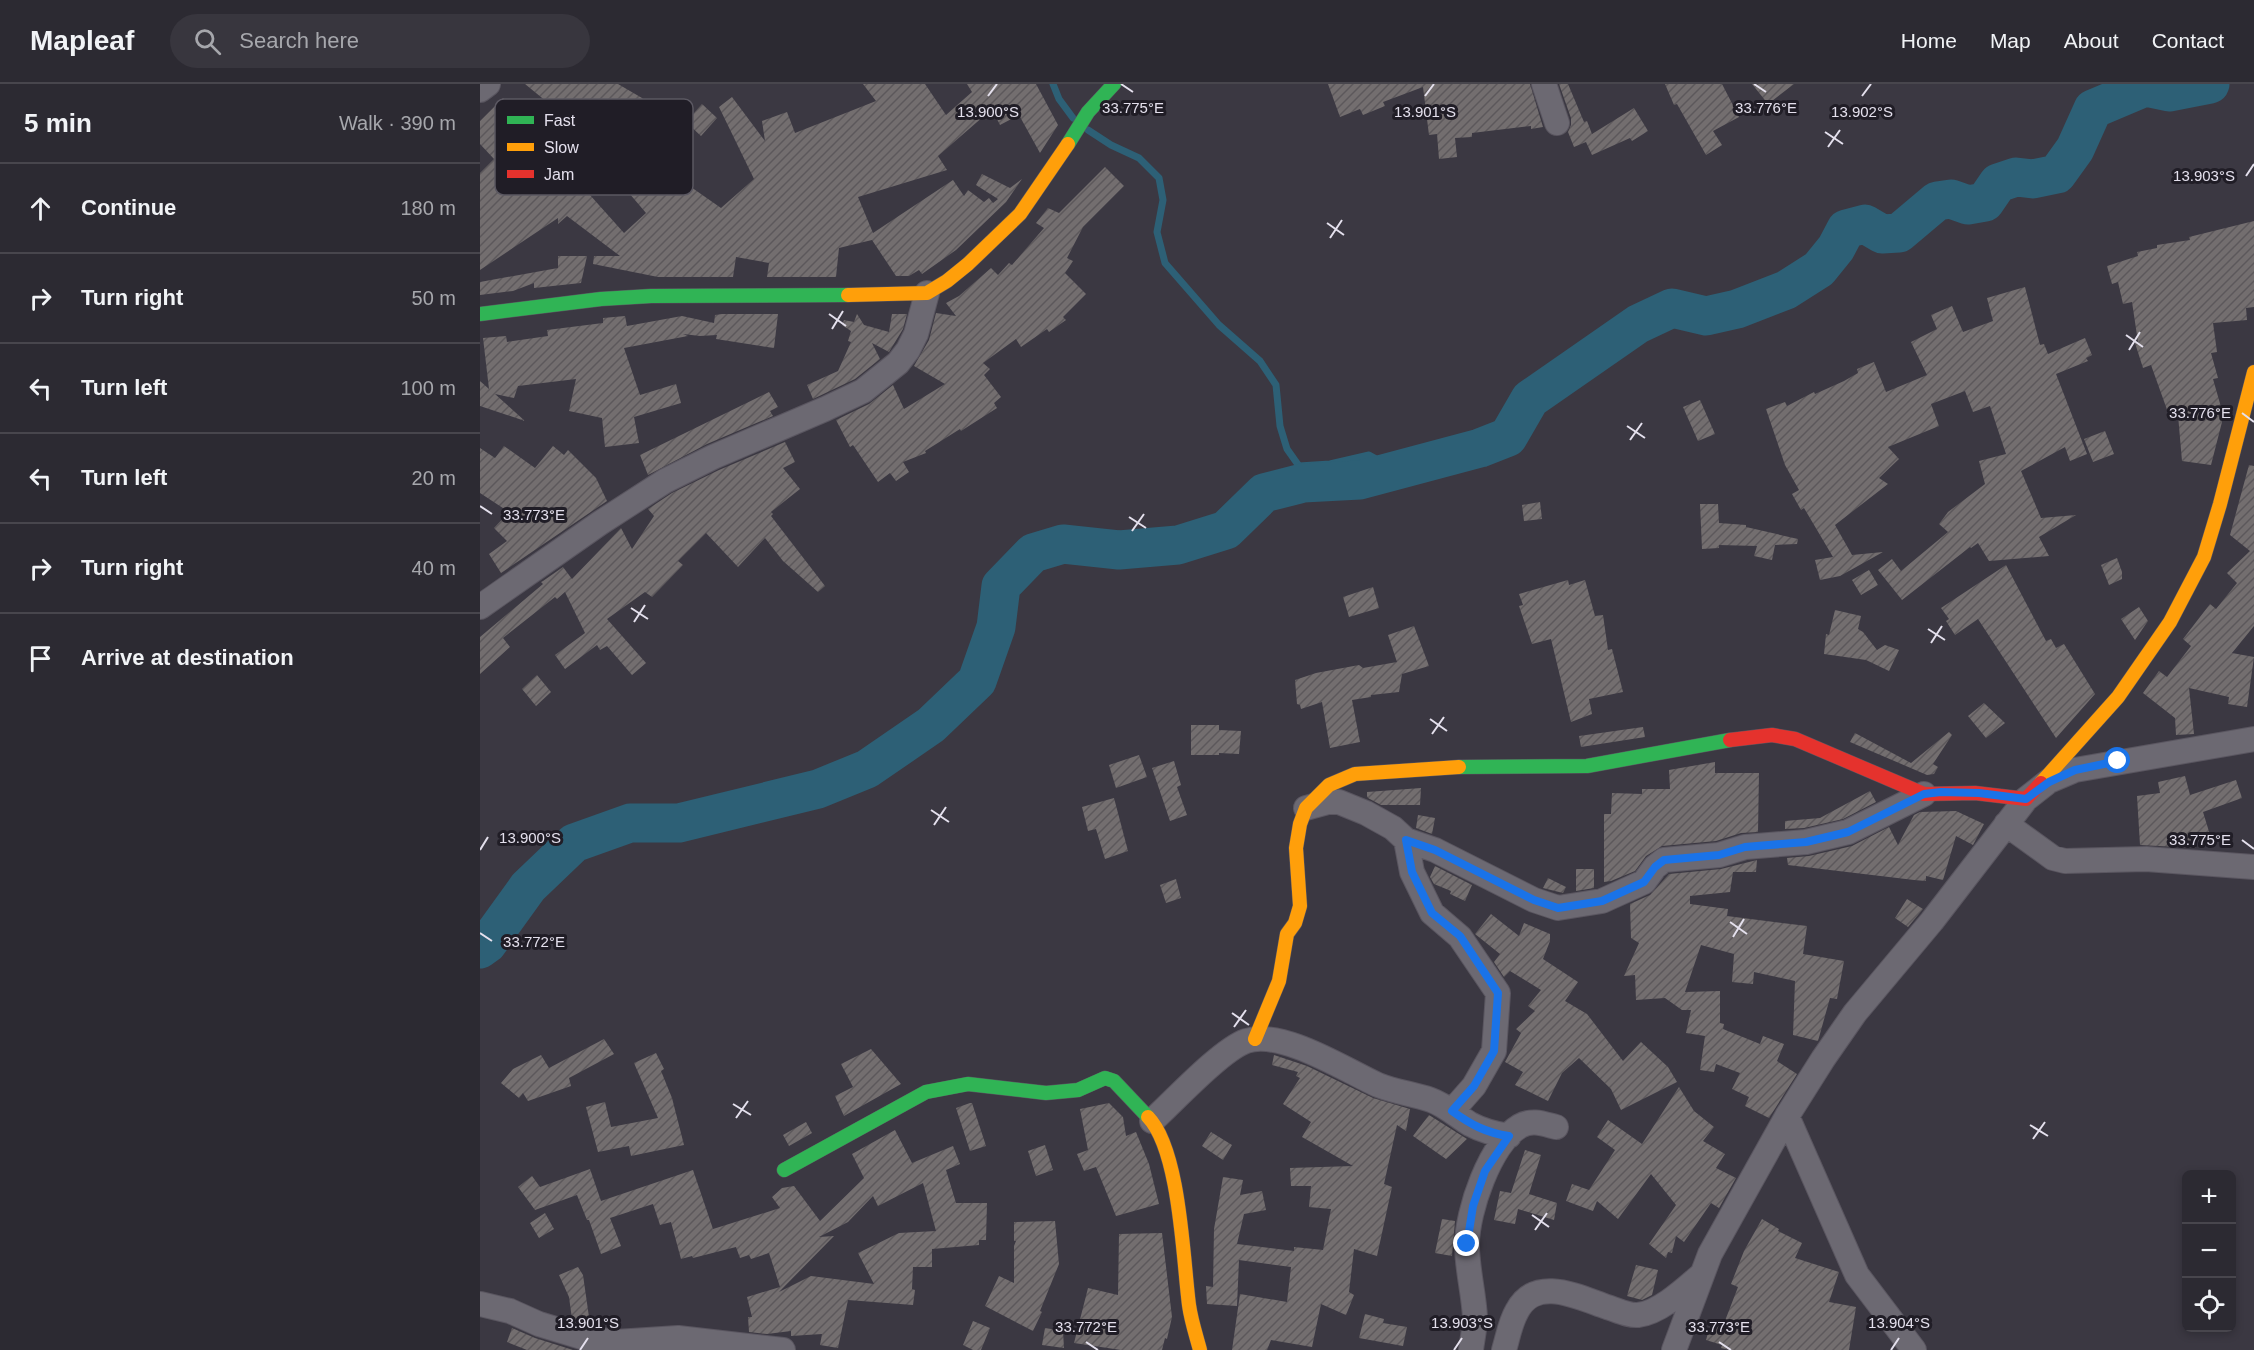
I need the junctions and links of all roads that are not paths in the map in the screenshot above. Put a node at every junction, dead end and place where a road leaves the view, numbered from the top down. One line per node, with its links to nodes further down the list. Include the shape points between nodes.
1 (488, 84): 4 (street)
2 (1114, 84): 6 (street, via 1088,112 1020,214 968,264)
3 (1544, 84): 5 (street)
4 (480, 90)
5 (1557, 123)
6 (927, 293): 7 (street, via 651,296); 9 (street, via 908,350 863,391 665,481)
7 (480, 314)
8 (2254, 372): 12 (street, via 2204,557 2170,622 2118,697)
9 (480, 607)
10 (2254, 739): 12 (street, via 2075,770)
11 (1924, 794): 12 (street, via 1979,793); 13 (street, via 1795,739 1773,735 1587,766 1454,767 1355,774 1329,786); 15 (street, via 1848,832 1806,842 1664,860 1644,882 1602,901 1558,908)
12 (2026, 799): 14 (street)
13 (1306, 808): 15 (street, via 1339,802 1384,823); 17 (street, via 1296,848 1299,906 1287,934 1279,981)
14 (2006, 824): 16 (street, via 2053,858 2065,861 2146,860); 19 (street, via 1855,1013)
15 (1406, 840): 18 (street, via 1412,872 1432,913 1460,936 1498,993 1494,1051 1474,1086)
16 (2254, 867)
17 (1255, 1039): 18 (street, via 1306,1050 1378,1085 1432,1100); 20 (street, via 1229,1050)
18 (1452, 1111): 22 (street, via 1491,1134)
19 (1787, 1116): 24 (street); 31 (street, via 1857,1275)
20 (1152, 1121): 23 (street, via 1114,1081 1105,1078 1078,1090 1046,1093 968,1083 926,1092); 27 (street, via 1164,1146 1178,1203 1189,1308)
21 (1556, 1127): 22 (street, via 1536,1122 1522,1125)
22 (1509, 1136): 28 (street, via 1485,1171 1473,1206 1467,1244 1474,1318)
23 (784, 1170)
24 (1700, 1276): 29 (street, via 1674,1298 1638,1315 1565,1293 1535,1292 1517,1309); 30 (street)
25 (480, 1304): 26 (street, via 585,1338 616,1342 678,1338)
26 (783, 1350)
27 (1200, 1350)
28 (1471, 1350)
29 (1504, 1350)
30 (1674, 1350)
31 (1914, 1350)

